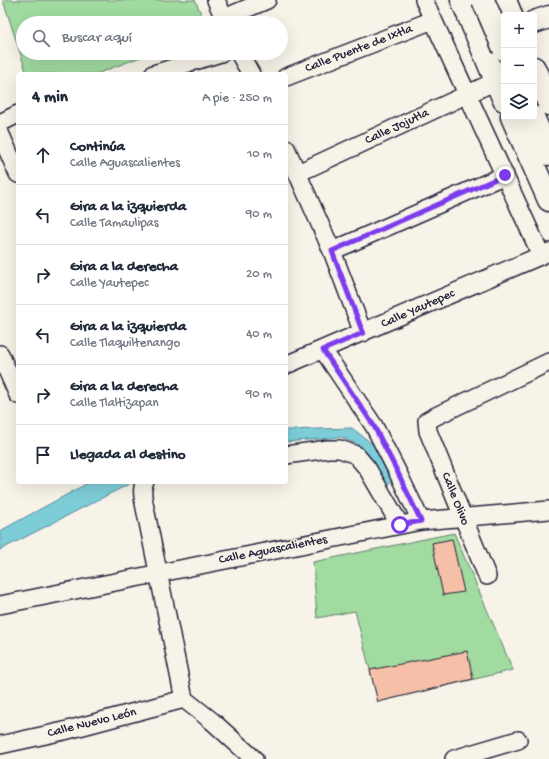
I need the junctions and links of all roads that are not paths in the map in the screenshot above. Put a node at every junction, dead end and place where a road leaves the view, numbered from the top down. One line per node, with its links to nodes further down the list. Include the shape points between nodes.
1 (216, 0): 8 (street)
2 (267, 0): 9 (street)
3 (424, 0): 11 (street)
4 (462, 0): 14 (main road)
5 (483, 0): 15 (main road, bridge)
6 (505, 0): 7 (main road)
7 (510, 12)
8 (223, 16)
9 (233, 16)
10 (549, 16): 12 (main road)
11 (433, 20): 21 (street, Calle Puente de Ixtla); 23 (street)
12 (537, 21)
13 (501, 34): 14 (main road)
14 (480, 43): 22 (main road)
15 (504, 48)
16 (200, 60): 18 (street)
17 (244, 60): 19 (street)
18 (163, 72)
19 (250, 72)
20 (537, 75): 24 (main road)
21 (288, 76)
22 (500, 91): 23 (street, Calle Jojutla)
23 (467, 94): 33 (street, Calle Jojutla); 34 (street)
24 (549, 104)
25 (16, 115): 28 (street)
26 (513, 120): 35 (main road)
27 (534, 120): 31 (main road)
28 (0, 123)
29 (0, 133): 32 (street)
30 (288, 152): 33 (street)
31 (549, 154)
32 (16, 169)
33 (298, 173): 36 (street)
34 (505, 175): 36 (street); 37 (street)
35 (549, 200)
36 (332, 251): 38 (street)
37 (545, 254): 38 (street, Calle Yautepec)
38 (363, 333): 39 (street, Calle Yautepec)
39 (323, 350): 42 (street, Calle Yautepec); 48 (street, via 374,426)
40 (0, 354): 43 (street)
41 (549, 362): 47 (street, Calle Olivo, via 427,421 428,431)
42 (288, 364)
43 (16, 390)
44 (288, 455): 49 (street, via 340,449 356,455 367,468)
45 (144, 484): 50 (street, via 142,492)
46 (549, 510): 47 (street, Calle Aguascalientes)
47 (462, 517): 48 (street, Calle Aguascalientes); 51 (street, Calle Olivo)
48 (421, 521): 49 (street, Calle Aguascalientes)
49 (400, 525): 50 (street, Calle Aguascalientes)
50 (158, 573): 52 (street, Calle Aguascalientes); 53 (street)
51 (486, 576)
52 (0, 605)
53 (184, 699): 55 (street, Calle Nuevo León); 56 (street)
54 (518, 740): 57 (street)
55 (0, 745)
56 (254, 759)
57 (454, 759)

